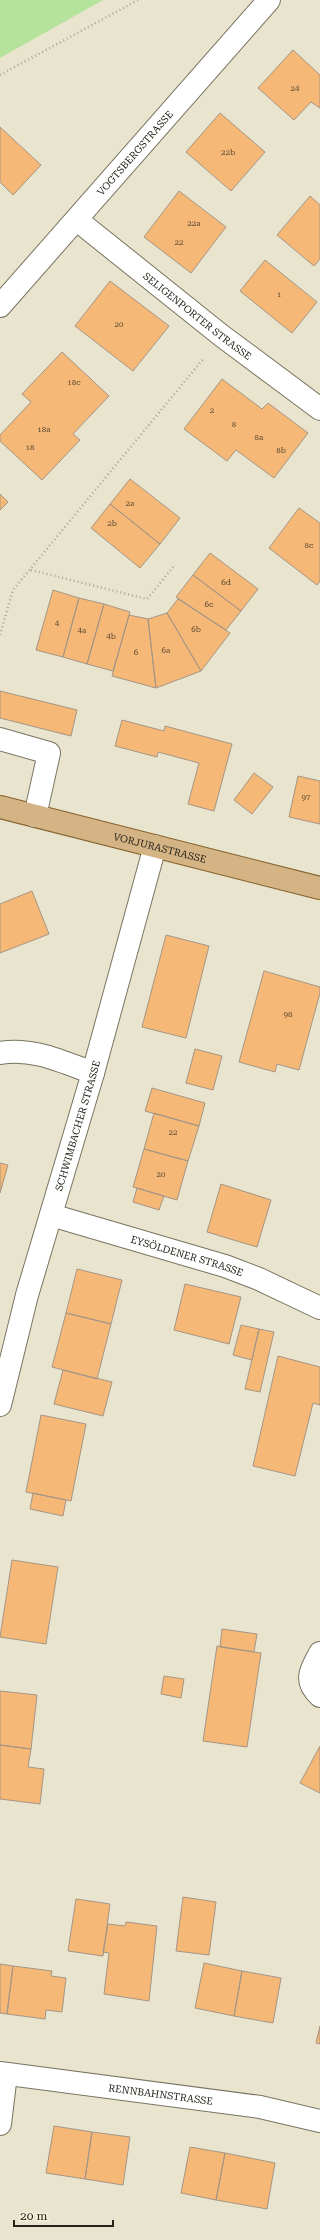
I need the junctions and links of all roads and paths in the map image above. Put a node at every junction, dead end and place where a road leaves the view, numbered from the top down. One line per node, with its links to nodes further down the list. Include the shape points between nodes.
1 (138, 0): 3 (path)
2 (269, 0): 4 (street, VOGTSBERGSTRASSE)
3 (0, 75)
4 (77, 220): 5 (street, VOGTSBERGSTRASSE); 6 (street, SELIGENPORTER STRASSE)
5 (0, 306)
6 (222, 336): 7 (street, SELIGENPORTER STRASSE); 9 (path)
7 (320, 409)
8 (174, 566): 9 (path, via 147,599)
9 (31, 570): 10 (path, via 13,590)
10 (0, 635)
11 (0, 739): 13 (street, via 49,753)
12 (0, 807): 13 (main road, VORJURASTRASSE)
13 (35, 816): 14 (main road, VORJURASTRASSE)
14 (155, 846): 15 (main road, VORJURASTRASSE); 17 (street, SCHWIMBACHER STRASSE)
15 (320, 888)
16 (0, 1053): 17 (street, via 14,1050 42,1054)
17 (92, 1073): 18 (street, SCHWIMBACHER STRASSE)
18 (51, 1215): 19 (street, EYSÖLDENER STRASSE, via 225,1266); 20 (street, SCHWIMBACHER STRASSE, via 27,1295)
19 (320, 1308)
20 (0, 1405)
21 (320, 1653): 22 (street, via 309,1674 312,1688)
22 (320, 1696)
23 (3, 2074): 24 (street, RENNBAHNSTRASSE, via 260,2107); 25 (street)
24 (320, 2121)
25 (0, 2124)

